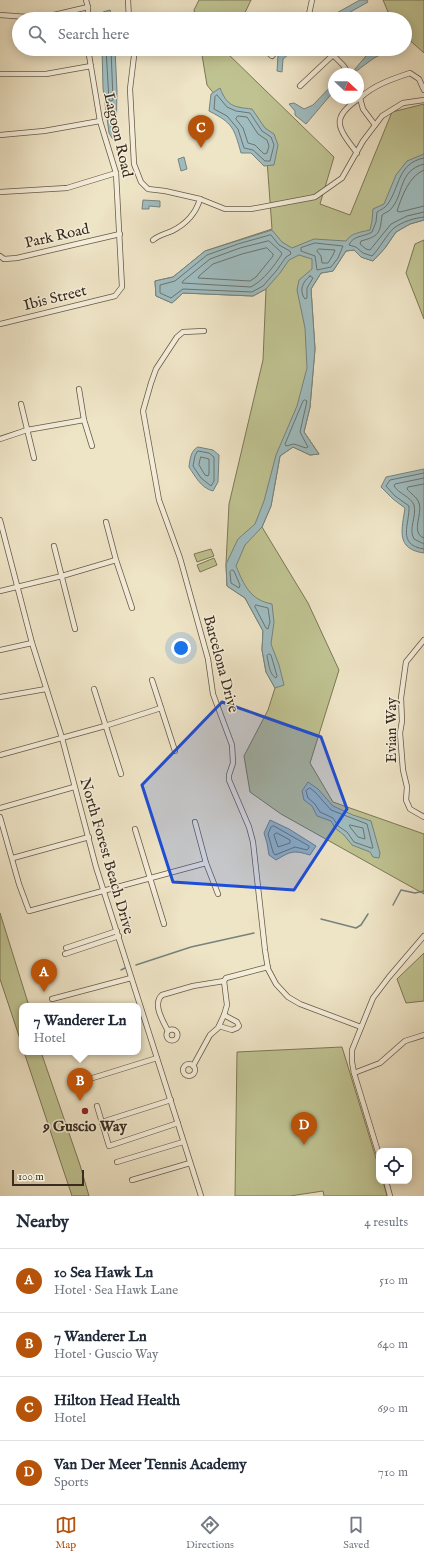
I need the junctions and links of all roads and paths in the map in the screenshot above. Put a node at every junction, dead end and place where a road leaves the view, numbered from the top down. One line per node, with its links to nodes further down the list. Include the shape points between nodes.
1 (86, 0): 4 (street)
2 (128, 0): 7 (street)
3 (312, 0): 8 (street)
4 (88, 7): 5 (street); 6 (street)
5 (67, 12)
6 (88, 12)
7 (129, 12)
8 (309, 12)
9 (0, 15): 10 (street)
10 (12, 16)
11 (89, 56): 15 (street, Lagoon Road)
12 (134, 56): 30 (street, via 130,88 134,164 141,182 148,189)
13 (331, 56): 18 (street)
14 (333, 56): 16 (street)
15 (91, 66): 17 (street, via 46,74); 24 (street, Lagoon Road)
16 (345, 68)
17 (0, 74)
18 (300, 86)
19 (424, 90): 20 (street, via 419,79 410,74)
20 (364, 92)
21 (424, 100): 25 (street, via 403,104 382,116)
22 (350, 104): 27 (street, via 339,119 339,126)
23 (362, 104): 25 (street)
24 (100, 121): 26 (street, via 50,130); 28 (street, Lagoon Road)
25 (375, 125): 27 (street)
26 (0, 134)
27 (357, 152): 30 (street, via 342,178 315,197 251,209 225,209)
28 (116, 173): 29 (street, via 67,188); 31 (street, Lagoon Road)
29 (0, 192)
30 (200, 199): 32 (street, via 197,208 185,223 172,231 158,235)
31 (120, 234): 33 (street, Park Road, via 18,258 4,259); 34 (street, Lagoon Road, via 122,287)
32 (153, 240)
33 (0, 256)
34 (116, 296): 35 (street, Ibis Street)
35 (0, 324)
36 (204, 331): 85 (street, Barcelona Drive, via 183,332 177,337 156,369 143,411 159,500 180,558 208,659 213,694 232,745 229,780 253,842)
37 (79, 389): 39 (street)
38 (21, 404): 40 (street)
39 (84, 420): 40 (street); 42 (street)
40 (27, 430): 41 (street); 43 (street)
41 (0, 439)
42 (92, 446)
43 (34, 458)
44 (0, 520): 46 (street, North Forest Beach Drive)
45 (106, 522): 49 (street)
46 (6, 545): 47 (street); 51 (street, North Forest Beach Drive)
47 (0, 546)
48 (54, 546): 50 (street)
49 (116, 560): 50 (street); 53 (street)
50 (62, 576): 51 (street); 54 (street)
51 (18, 586): 52 (street); 56 (street, North Forest Beach Drive)
52 (0, 591)
53 (132, 608)
54 (75, 629)
55 (424, 640): 71 (street, Evian Way, via 406,662 400,734 406,800 410,809)
56 (32, 643): 57 (street); 59 (street, North Forest Beach Drive)
57 (0, 650)
58 (152, 680): 62 (street)
59 (46, 689): 61 (street); 64 (street, North Forest Beach Drive)
60 (94, 689): 63 (street)
61 (0, 697)
62 (161, 708): 63 (street); 65 (street)
63 (105, 726): 64 (street); 67 (street)
64 (62, 738): 66 (street); 68 (street, North Forest Beach Drive)
65 (175, 751)
66 (0, 755)
67 (121, 774)
68 (74, 787): 69 (street); 74 (street, North Forest Beach Drive)
69 (0, 808)
70 (0, 817): 75 (street)
71 (424, 817)
72 (195, 822): 76 (street)
73 (135, 829): 77 (street)
74 (89, 837): 75 (street); 78 (street, North Forest Beach Drive)
75 (13, 858): 78 (street, via 29,911)
76 (206, 863): 77 (street); 79 (street)
77 (150, 877): 78 (street); 80 (street)
78 (104, 891): 81 (street, North Forest Beach Drive)
79 (218, 894)
80 (164, 924)
81 (118, 934): 83 (street); 84 (street); 86 (street, North Forest Beach Drive)
82 (424, 936): 93 (street, via 373,998)
83 (66, 948)
84 (65, 954)
85 (268, 967): 87 (street, via 226,978); 93 (street, Barcelona Drive, via 276,984 288,997)
86 (131, 978): 88 (street); 89 (street, North Forest Beach Drive)
87 (224, 982): 90 (street, via 227,1005); 94 (street, via 193,986 159,997 159,1012)
88 (52, 1000)
89 (137, 1003)
90 (224, 1015): 92 (street); 92 (street, via 237,1022 239,1026 232,1030)
91 (141, 1017): 96 (street, North Forest Beach Drive)
92 (219, 1026): 97 (street, via 210,1035)
93 (361, 1027): 98 (street, via 352,1050)
94 (168, 1031)
95 (424, 1035): 98 (street, via 405,1041 380,1063)
96 (157, 1058): 99 (street); 100 (street, North Forest Beach Drive)
97 (193, 1066)
98 (354, 1073): 105 (street)
99 (83, 1081)
100 (170, 1100): 102 (street); 103 (street, North Forest Beach Drive)
101 (97, 1106): 102 (street)
102 (102, 1122): 103 (street, via 109,1146)
103 (178, 1123): 104 (street, North Forest Beach Drive)
104 (183, 1142): 106 (street); 107 (street, North Forest Beach Drive)
105 (377, 1148)
106 (117, 1162)
107 (190, 1163): 108 (street); 110 (street, North Forest Beach Drive)
108 (132, 1180)
109 (387, 1184): 111 (street)
110 (200, 1196)
111 (390, 1196)

